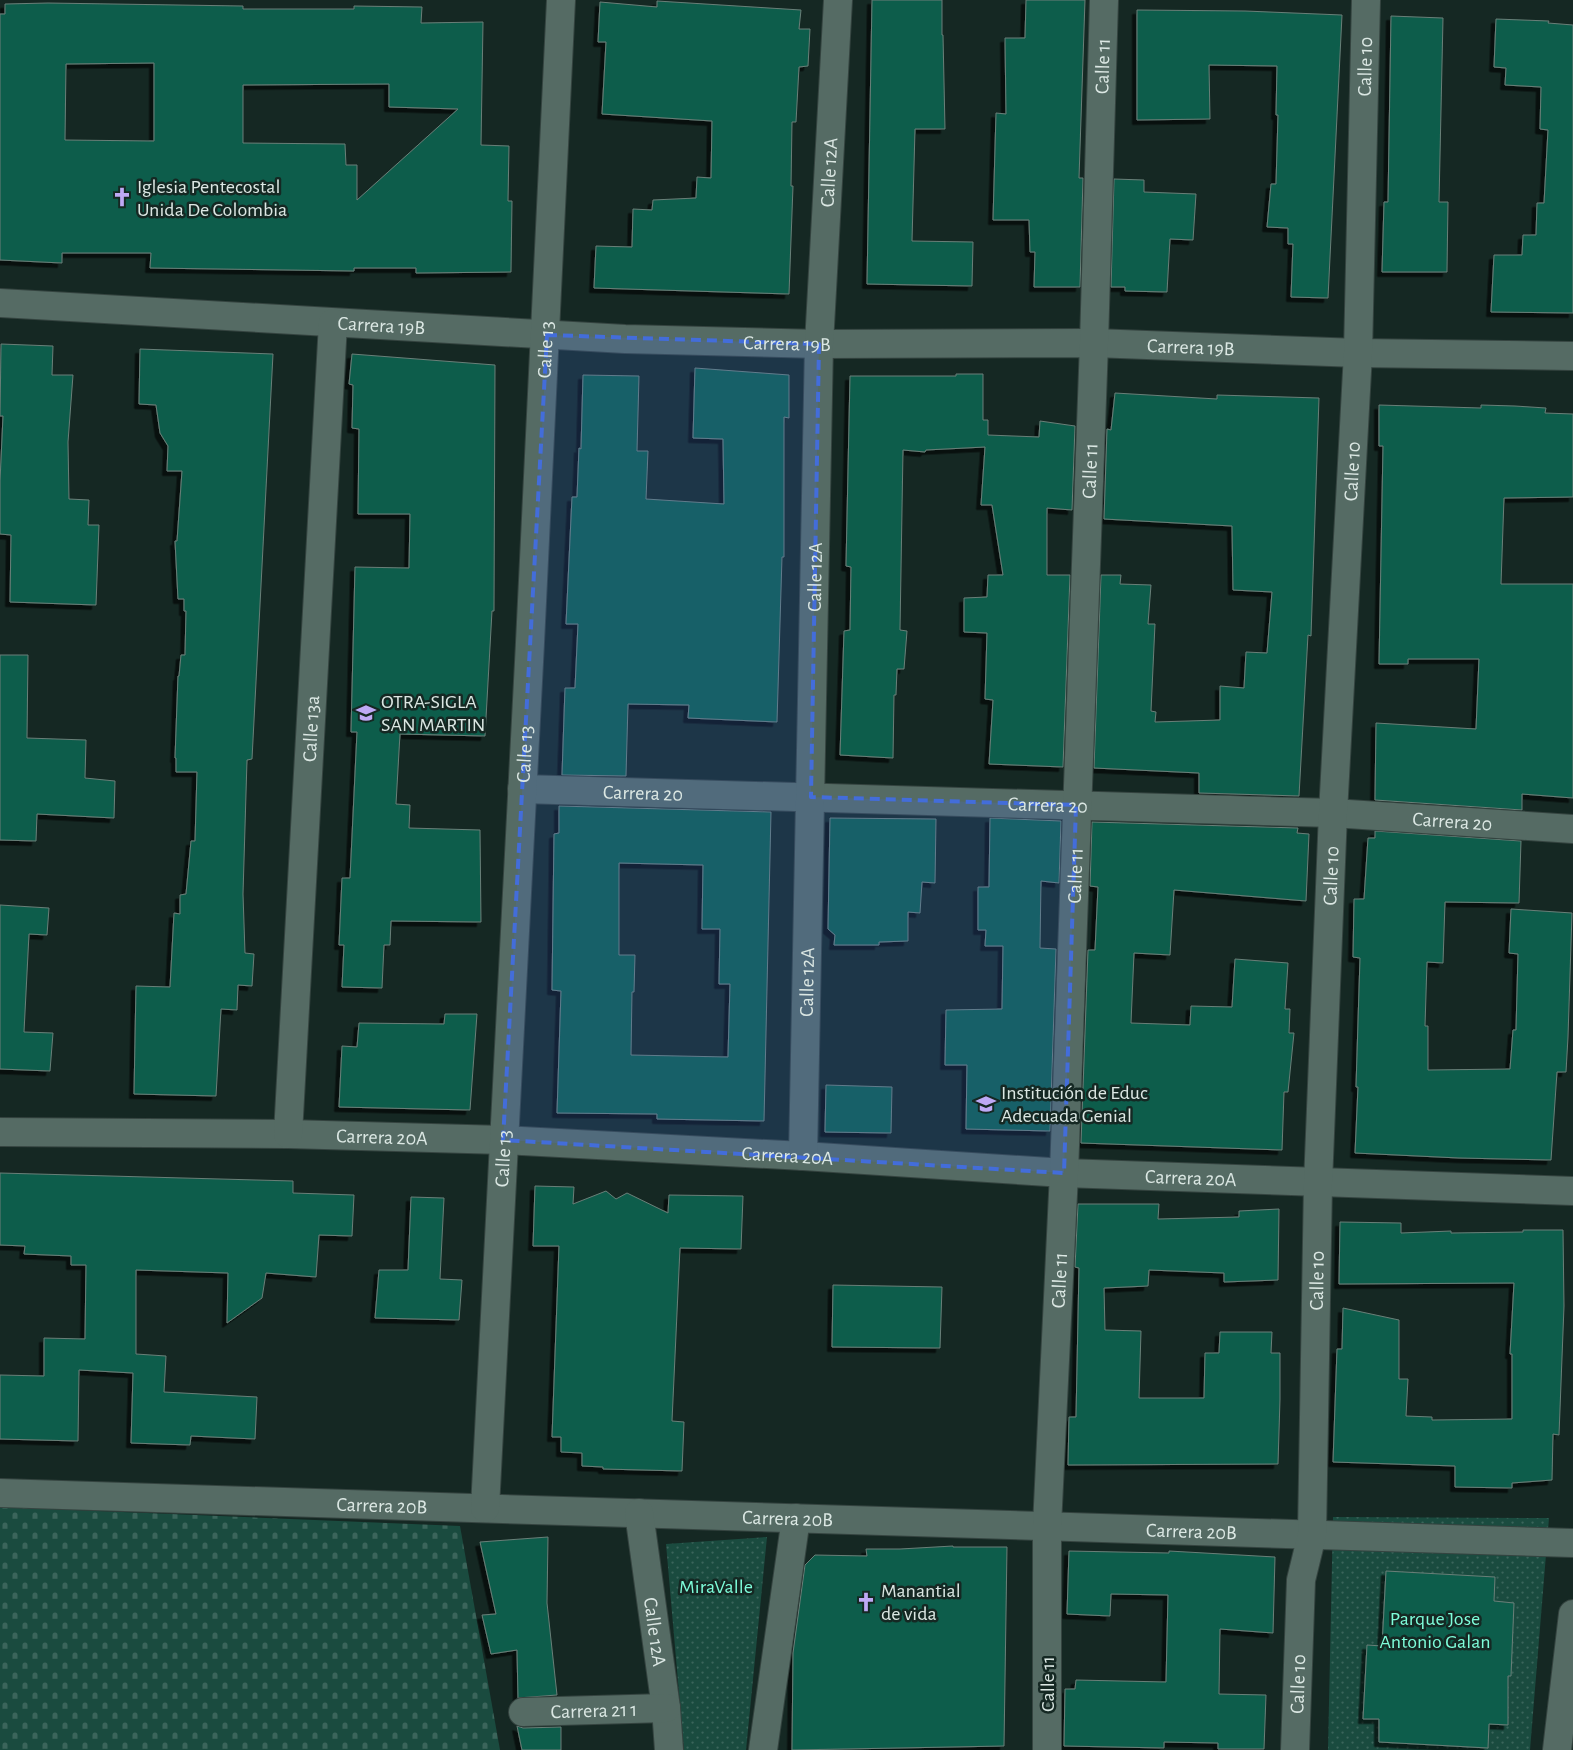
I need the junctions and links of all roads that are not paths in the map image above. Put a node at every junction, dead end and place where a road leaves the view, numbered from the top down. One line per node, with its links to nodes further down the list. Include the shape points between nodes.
1 (561, 0): 7 (street, Calle 13)
2 (838, 0): 9 (street, Calle 12A)
3 (1104, 0): 8 (street, Calle 11)
4 (1366, 0): 10 (street, Calle 10)
5 (0, 303): 6 (street, Carrera 19B)
6 (333, 323): 7 (street, Carrera 19B); 18 (street, Calle 13a)
7 (547, 335): 9 (street, Carrera 19B); 12 (street, Calle 13)
8 (1094, 343): 9 (street, Carrera 19B); 10 (street, Carrera 19B); 14 (street, Calle 11)
9 (819, 344): 13 (street, Calle 12A)
10 (1358, 353): 11 (street, Carrera 19B); 15 (street, Calle 10)
11 (1573, 356)
12 (522, 789): 13 (street, Carrera 20); 19 (street, Calle 13)
13 (811, 797): 14 (street, Carrera 20); 20 (street, Calle 12A)
14 (1076, 805): 15 (street, Carrera 20); 21 (street, Calle 11)
15 (1333, 812): 16 (street, Carrera 20); 22 (street, Calle 10)
16 (1573, 829)
17 (0, 1132): 18 (street, Carrera 20A)
18 (288, 1134): 19 (street, Carrera 20A)
19 (503, 1140): 20 (street, Carrera 20A); 25 (street, Calle 13)
20 (803, 1156): 21 (street, Carrera 20A)
21 (1064, 1173): 22 (street, Carrera 20A); 28 (street, Calle 11)
22 (1318, 1183): 23 (street, Carrera 20A); 29 (street, Calle 10)
23 (1573, 1191)
24 (0, 1493): 25 (street, Carrera 20B)
25 (485, 1508): 26 (street, Carrera 20B)
26 (639, 1513): 27 (street, Carrera 20B); 32 (street, Calle 12A)
27 (796, 1518): 28 (street, Carrera 20B); 35 (street)
28 (1047, 1526): 29 (street, Carrera 20B); 36 (street, Calle 11)
29 (1312, 1535): 30 (street, Carrera 20B); 37 (street, Calle 10, via 1301,1580)
30 (1573, 1543)
31 (1573, 1614): 38 (street)
32 (666, 1708): 33 (street, Carrera 21 1); 34 (street, Calle 12A)
33 (523, 1712)
34 (669, 1750)
35 (763, 1750)
36 (1047, 1750)
37 (1295, 1750)
38 (1557, 1750)

